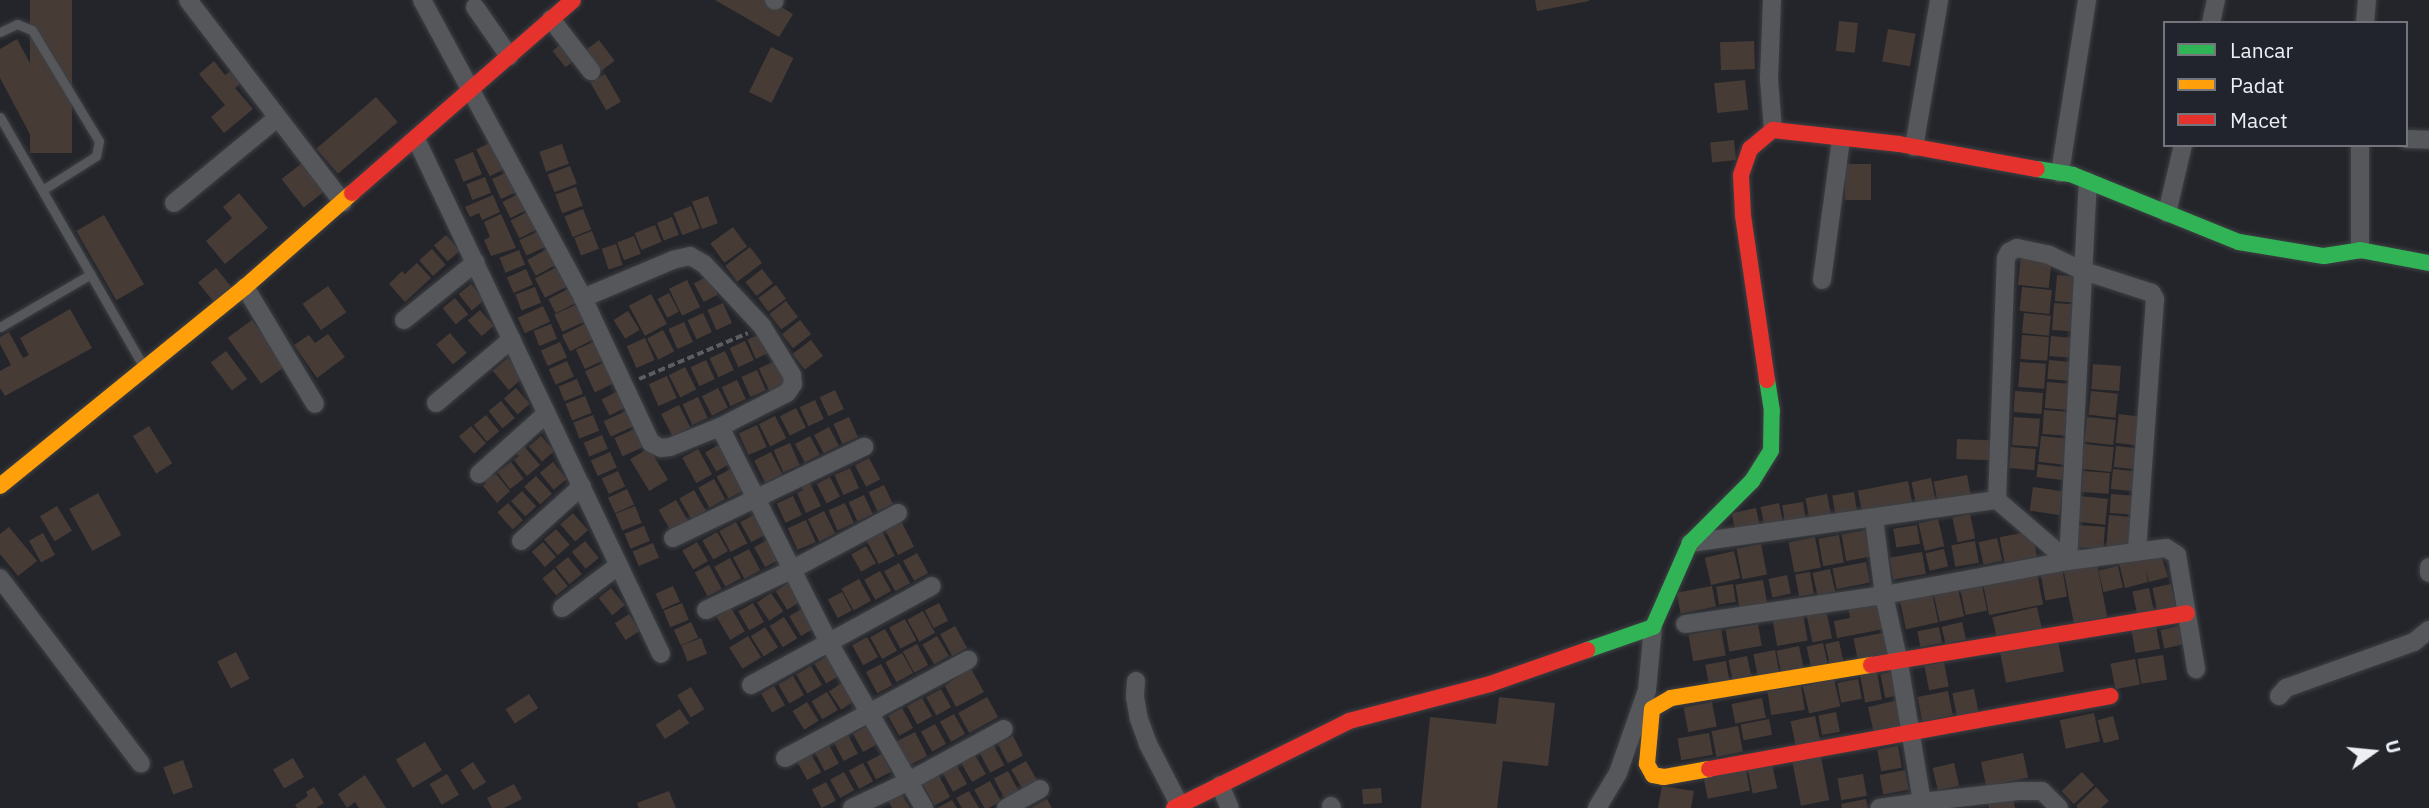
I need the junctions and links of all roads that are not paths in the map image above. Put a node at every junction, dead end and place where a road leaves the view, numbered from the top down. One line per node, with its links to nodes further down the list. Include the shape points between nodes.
1 (188, 0): 18 (street)
2 (422, 0): 16 (street)
3 (573, 0): 10 (street)
4 (1772, 0): 19 (street, via 1769,79)
5 (1937, 0): 24 (street)
6 (2087, 0): 27 (street)
7 (2216, 0): 11 (street)
8 (2367, 0): 12 (street)
9 (475, 7): 14 (street)
10 (551, 19): 14 (street); 15 (street)
11 (2211, 21)
12 (2365, 21)
13 (0, 32): 29 (lane, via 17,24 32,30 99,141 96,156)
14 (509, 56): 16 (street)
15 (591, 71)
16 (470, 88): 20 (street); 40 (street)
17 (0, 117): 29 (lane)
18 (276, 119): 30 (street); 31 (street)
19 (1773, 130): 22 (street); 59 (street, via 1750,149 1741,175 1772,411 1770,450 1752,481)
20 (416, 139): 30 (street); 34 (street)
21 (2408, 139): 23 (street)
22 (1841, 140): 24 (street); 38 (street)
23 (2429, 141)
24 (1914, 147): 27 (street)
25 (2183, 147): 32 (street)
26 (2360, 147): 33 (street)
27 (2060, 173): 28 (street)
28 (2088, 182): 32 (street); 36 (street)
29 (44, 188): 37 (lane)
30 (343, 202): 39 (street)
31 (174, 203)
32 (2168, 213): 33 (street, via 2239,242 2324,256)
33 (2360, 250): 35 (street)
34 (476, 262): 41 (street); 43 (street)
35 (2429, 263)
36 (2084, 271): 53 (street, via 2021,248 2007,254); 60 (street, via 2152,293 2155,299); 61 (street)
37 (91, 274): 42 (lane); 44 (lane)
38 (1822, 280)
39 (245, 287): 44 (street); 46 (street)
40 (583, 298): 48 (street, via 647,438 656,447 670,447); 48 (street, via 690,256 704,264 762,327 793,384 787,393)
41 (404, 320)
42 (0, 327)
43 (512, 339): 45 (street); 47 (street)
44 (144, 367): 51 (street)
45 (436, 403)
46 (315, 404)
47 (547, 413): 50 (street); 52 (street)
48 (720, 427): 54 (street)
49 (864, 447): 54 (street)
50 (479, 474)
51 (0, 486)
52 (582, 486): 58 (street); 62 (street)
53 (1997, 500): 56 (street); 61 (street)
54 (756, 501): 57 (street); 64 (street)
55 (898, 513): 64 (street)
56 (1874, 519): 59 (street); 68 (street)
57 (673, 538)
58 (521, 541)
59 (1690, 543): 73 (street)
60 (2137, 551): 61 (street); 71 (street, via 2166,548 2175,552)
61 (2068, 561): 68 (street)
62 (619, 565): 69 (street); 76 (street)
63 (2429, 567): 65 (street)
64 (793, 569): 70 (street); 75 (street)
65 (2429, 573)
66 (0, 578): 88 (street)
67 (932, 586): 75 (street)
68 (1884, 595): 72 (street); 78 (street)
69 (562, 608)
70 (706, 610)
71 (2187, 613): 78 (street); 79 (street)
72 (1685, 624)
73 (1653, 627): 90 (street, via 1490,684 1349,721); 99 (street, via 1647,690 1618,773)
74 (2429, 631): 83 (street, via 2414,642 2286,688)
75 (828, 641): 81 (street); 84 (street)
76 (661, 654)
77 (968, 660): 84 (street)
78 (1899, 663): 86 (street); 86 (street, via 1662,701 1650,716 1647,764 1653,775 1664,777)
79 (2196, 669)
80 (1136, 681): 94 (street, via 1139,719)
81 (751, 685)
82 (2110, 696): 86 (street)
83 (2279, 696)
84 (870, 713): 87 (street); 89 (street)
85 (1004, 729): 89 (street)
86 (1911, 731): 92 (street)
87 (785, 758)
88 (141, 764)
89 (909, 781): 95 (street); 96 (street)
90 (1220, 785): 94 (street); 98 (street)
91 (1040, 789): 97 (street)
92 (1922, 802): 93 (street); 100 (street)
93 (1946, 803): 101 (street, via 2018,790 2042,791)
94 (1177, 807)
95 (852, 808)
96 (924, 808)
97 (1006, 808)
98 (1230, 808)
99 (1597, 808)
100 (1879, 808)
101 (2059, 808)

